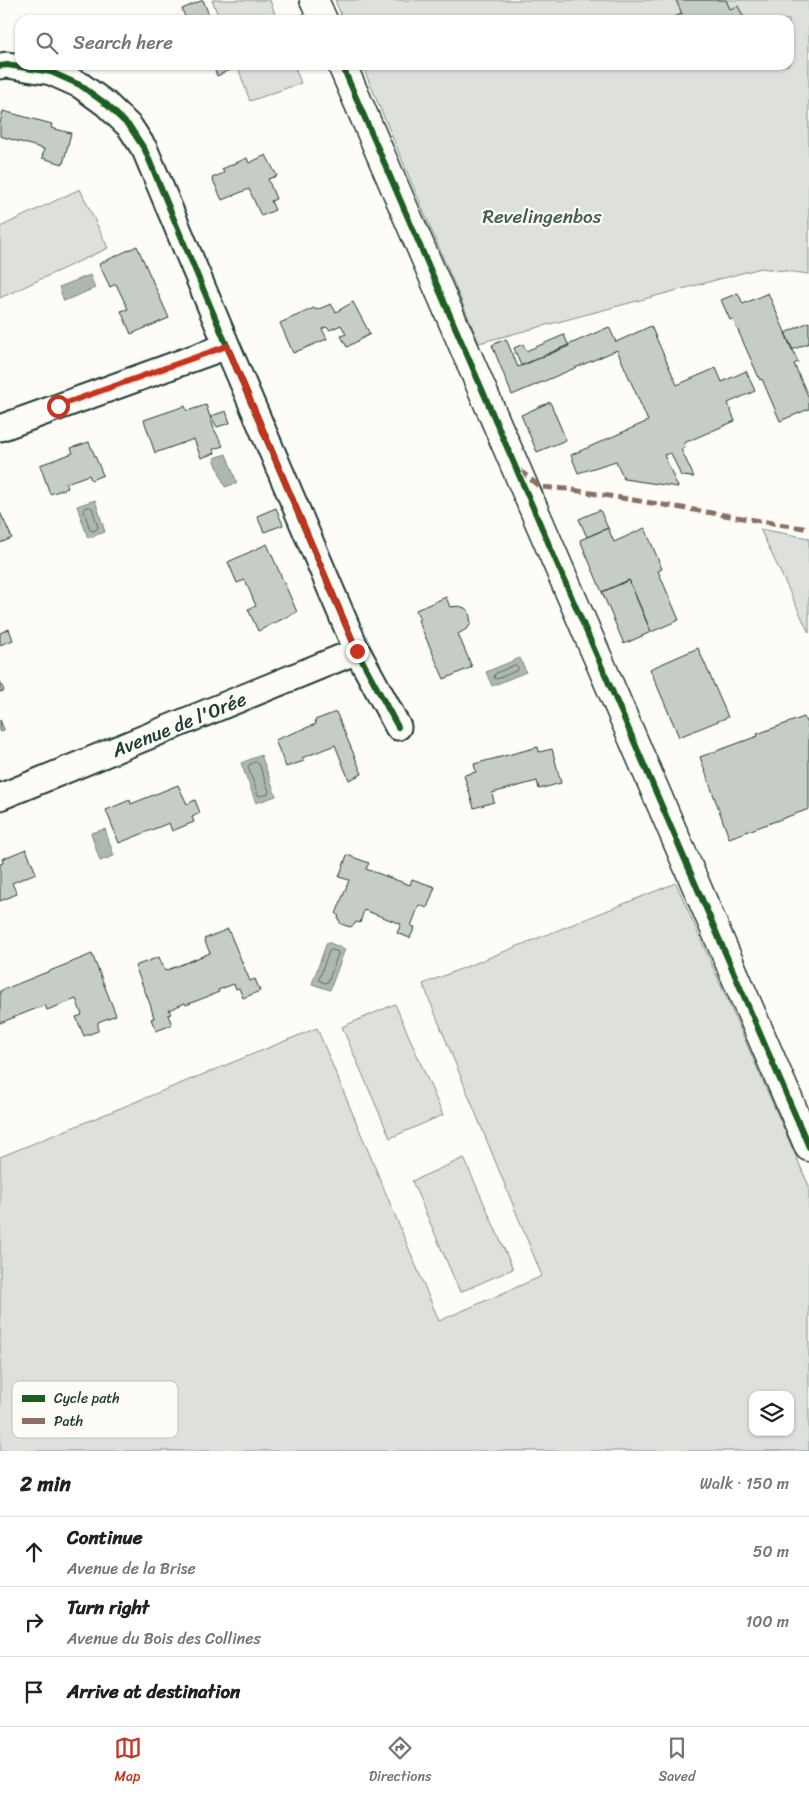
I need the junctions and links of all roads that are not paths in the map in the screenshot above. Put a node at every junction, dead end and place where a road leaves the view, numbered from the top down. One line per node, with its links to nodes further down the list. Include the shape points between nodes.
1 (314, 0): 2 (main road)
2 (321, 15)
3 (0, 66): 4 (street)
4 (15, 68)
5 (35, 70): 7 (street, via 52,72 80,85 130,127 145,150)
6 (344, 70): 12 (main road)
7 (227, 346): 8 (street); 9 (street)
8 (0, 428)
9 (357, 651): 10 (street); 11 (street, Avenue de l'Orée)
10 (398, 727)
11 (0, 797)
12 (809, 1148)

